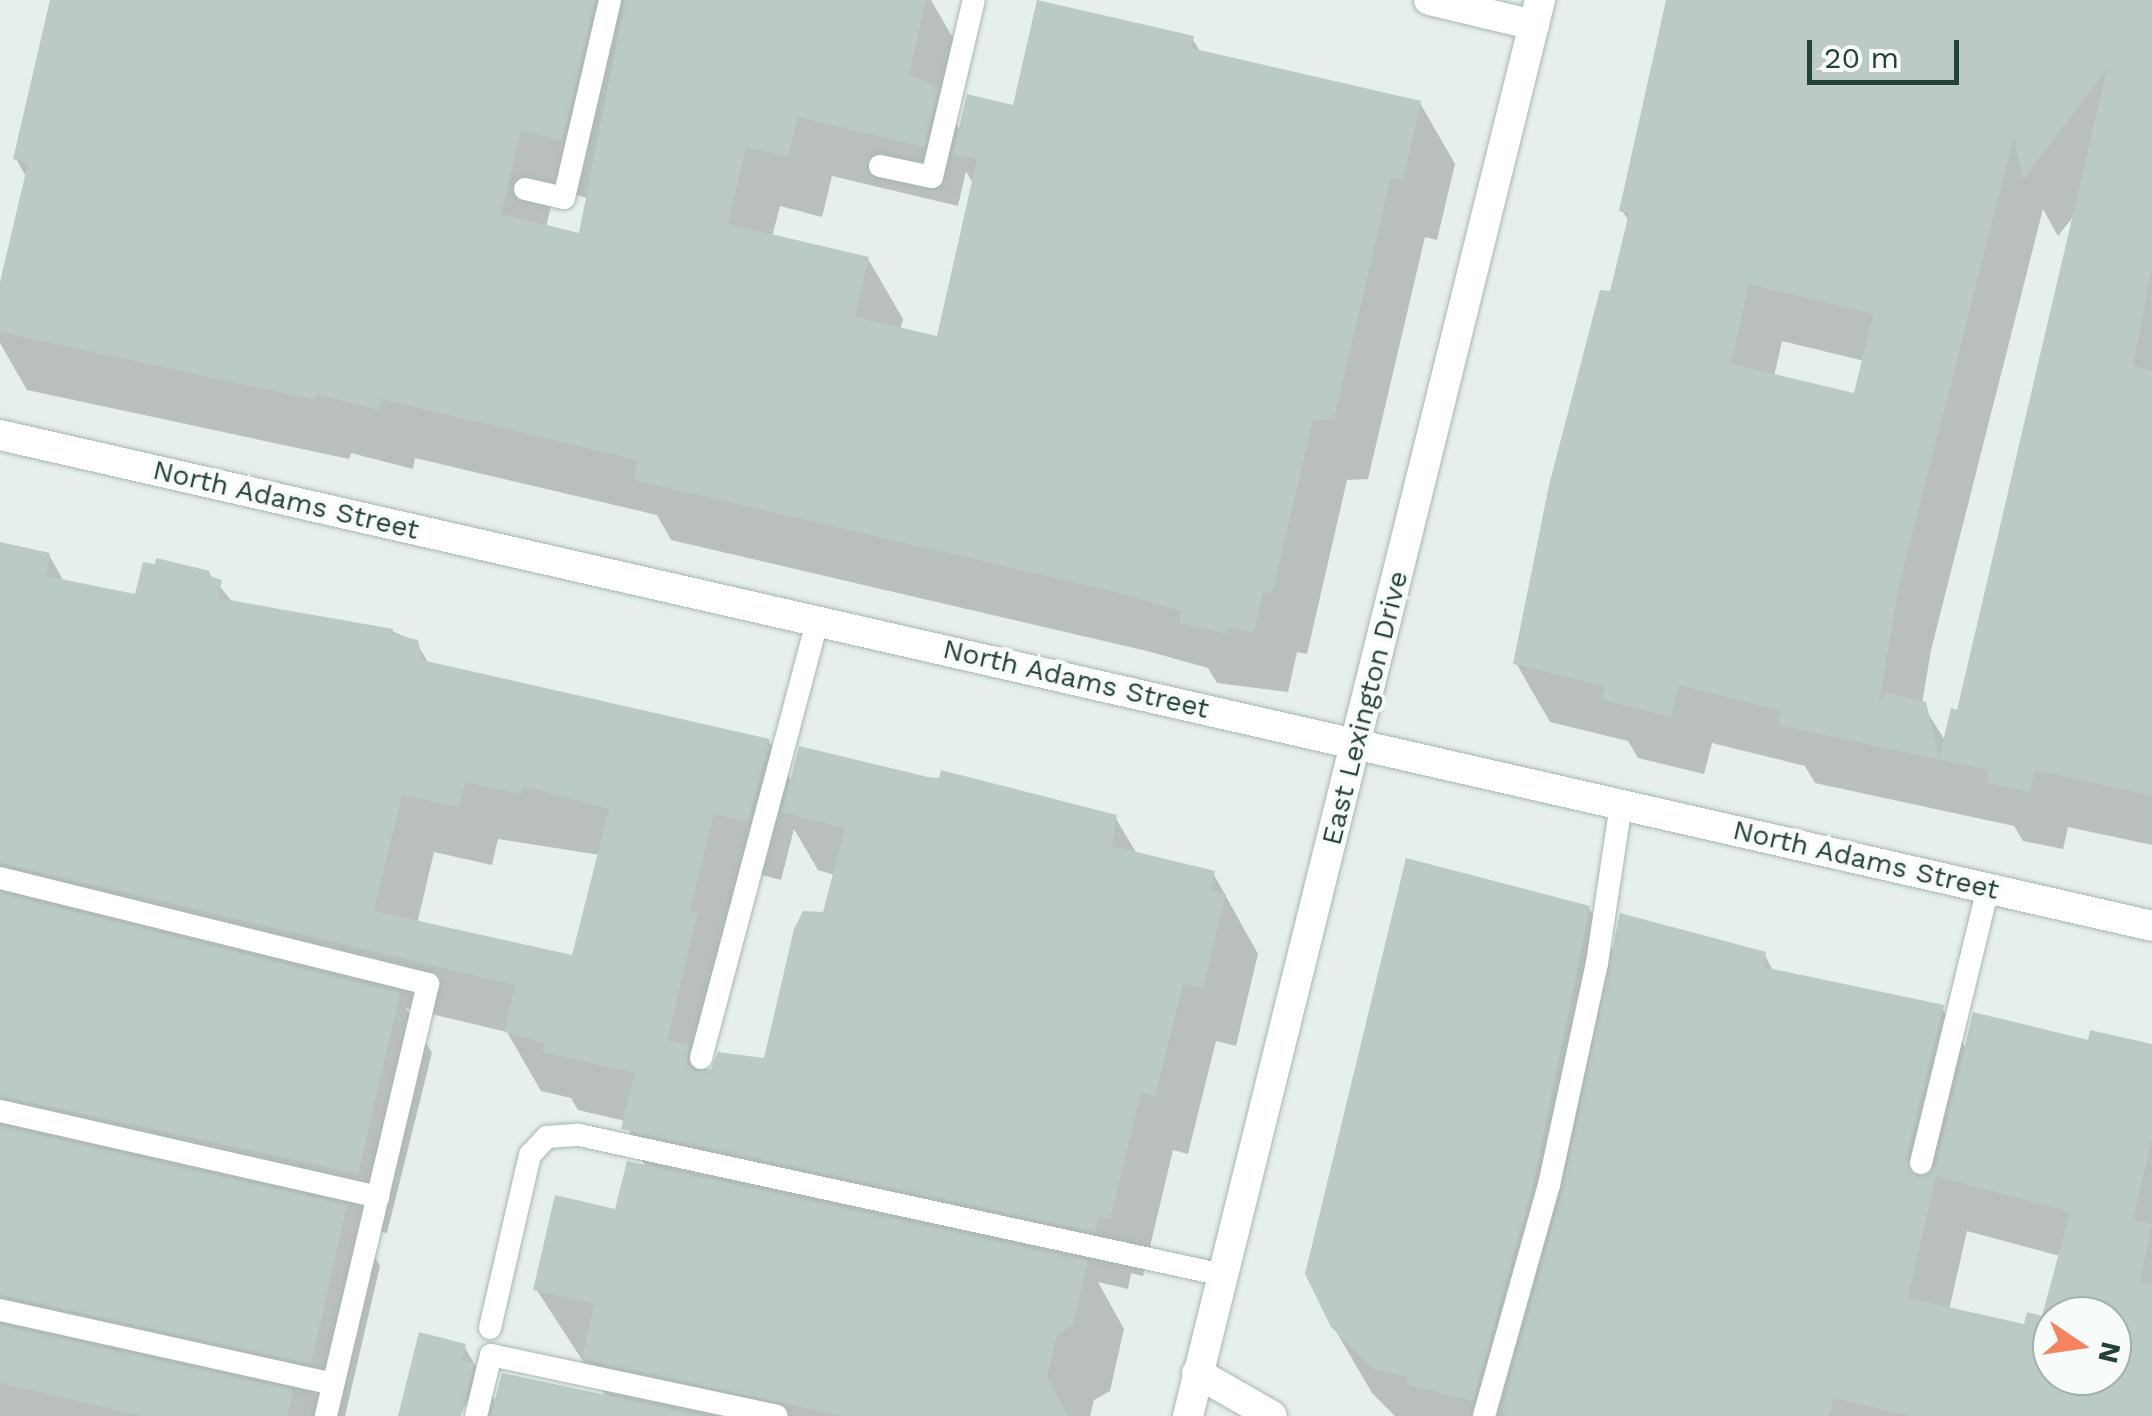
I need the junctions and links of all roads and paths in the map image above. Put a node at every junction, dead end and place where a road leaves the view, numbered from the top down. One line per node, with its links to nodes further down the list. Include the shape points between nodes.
1 (610, 0): 6 (lane, via 564,198)
2 (974, 0): 5 (lane, via 932,177)
3 (1429, 0): 4 (street)
4 (1537, 13): 9 (street, East Lexington Drive)
5 (880, 166)
6 (524, 189)
7 (0, 434): 8 (street, North Adams Street)
8 (817, 620): 9 (street, North Adams Street); 14 (lane)
9 (1357, 743): 10 (street, North Adams Street); 18 (street, East Lexington Drive)
10 (1621, 804): 12 (street, North Adams Street); 28 (lane, via 1597,963 1549,1185)
11 (0, 878): 17 (lane, via 428,984)
12 (1988, 888): 13 (street, North Adams Street); 16 (lane)
13 (2152, 926)
14 (701, 1058)
15 (0, 1111): 17 (lane)
16 (1921, 1163)
17 (378, 1197): 22 (lane)
18 (1223, 1274): 20 (lane, via 579,1136 547,1138 530,1154); 21 (street, East Lexington Drive)
19 (0, 1310): 22 (lane)
20 (490, 1328)
21 (1198, 1373): 26 (street, East Lexington Drive); 27 (street)
22 (333, 1384): 23 (lane)
23 (326, 1416)
24 (476, 1416): 25 (lane, via 491,1355)
25 (777, 1416)
26 (1188, 1416)
27 (1272, 1416)
28 (1484, 1416)

